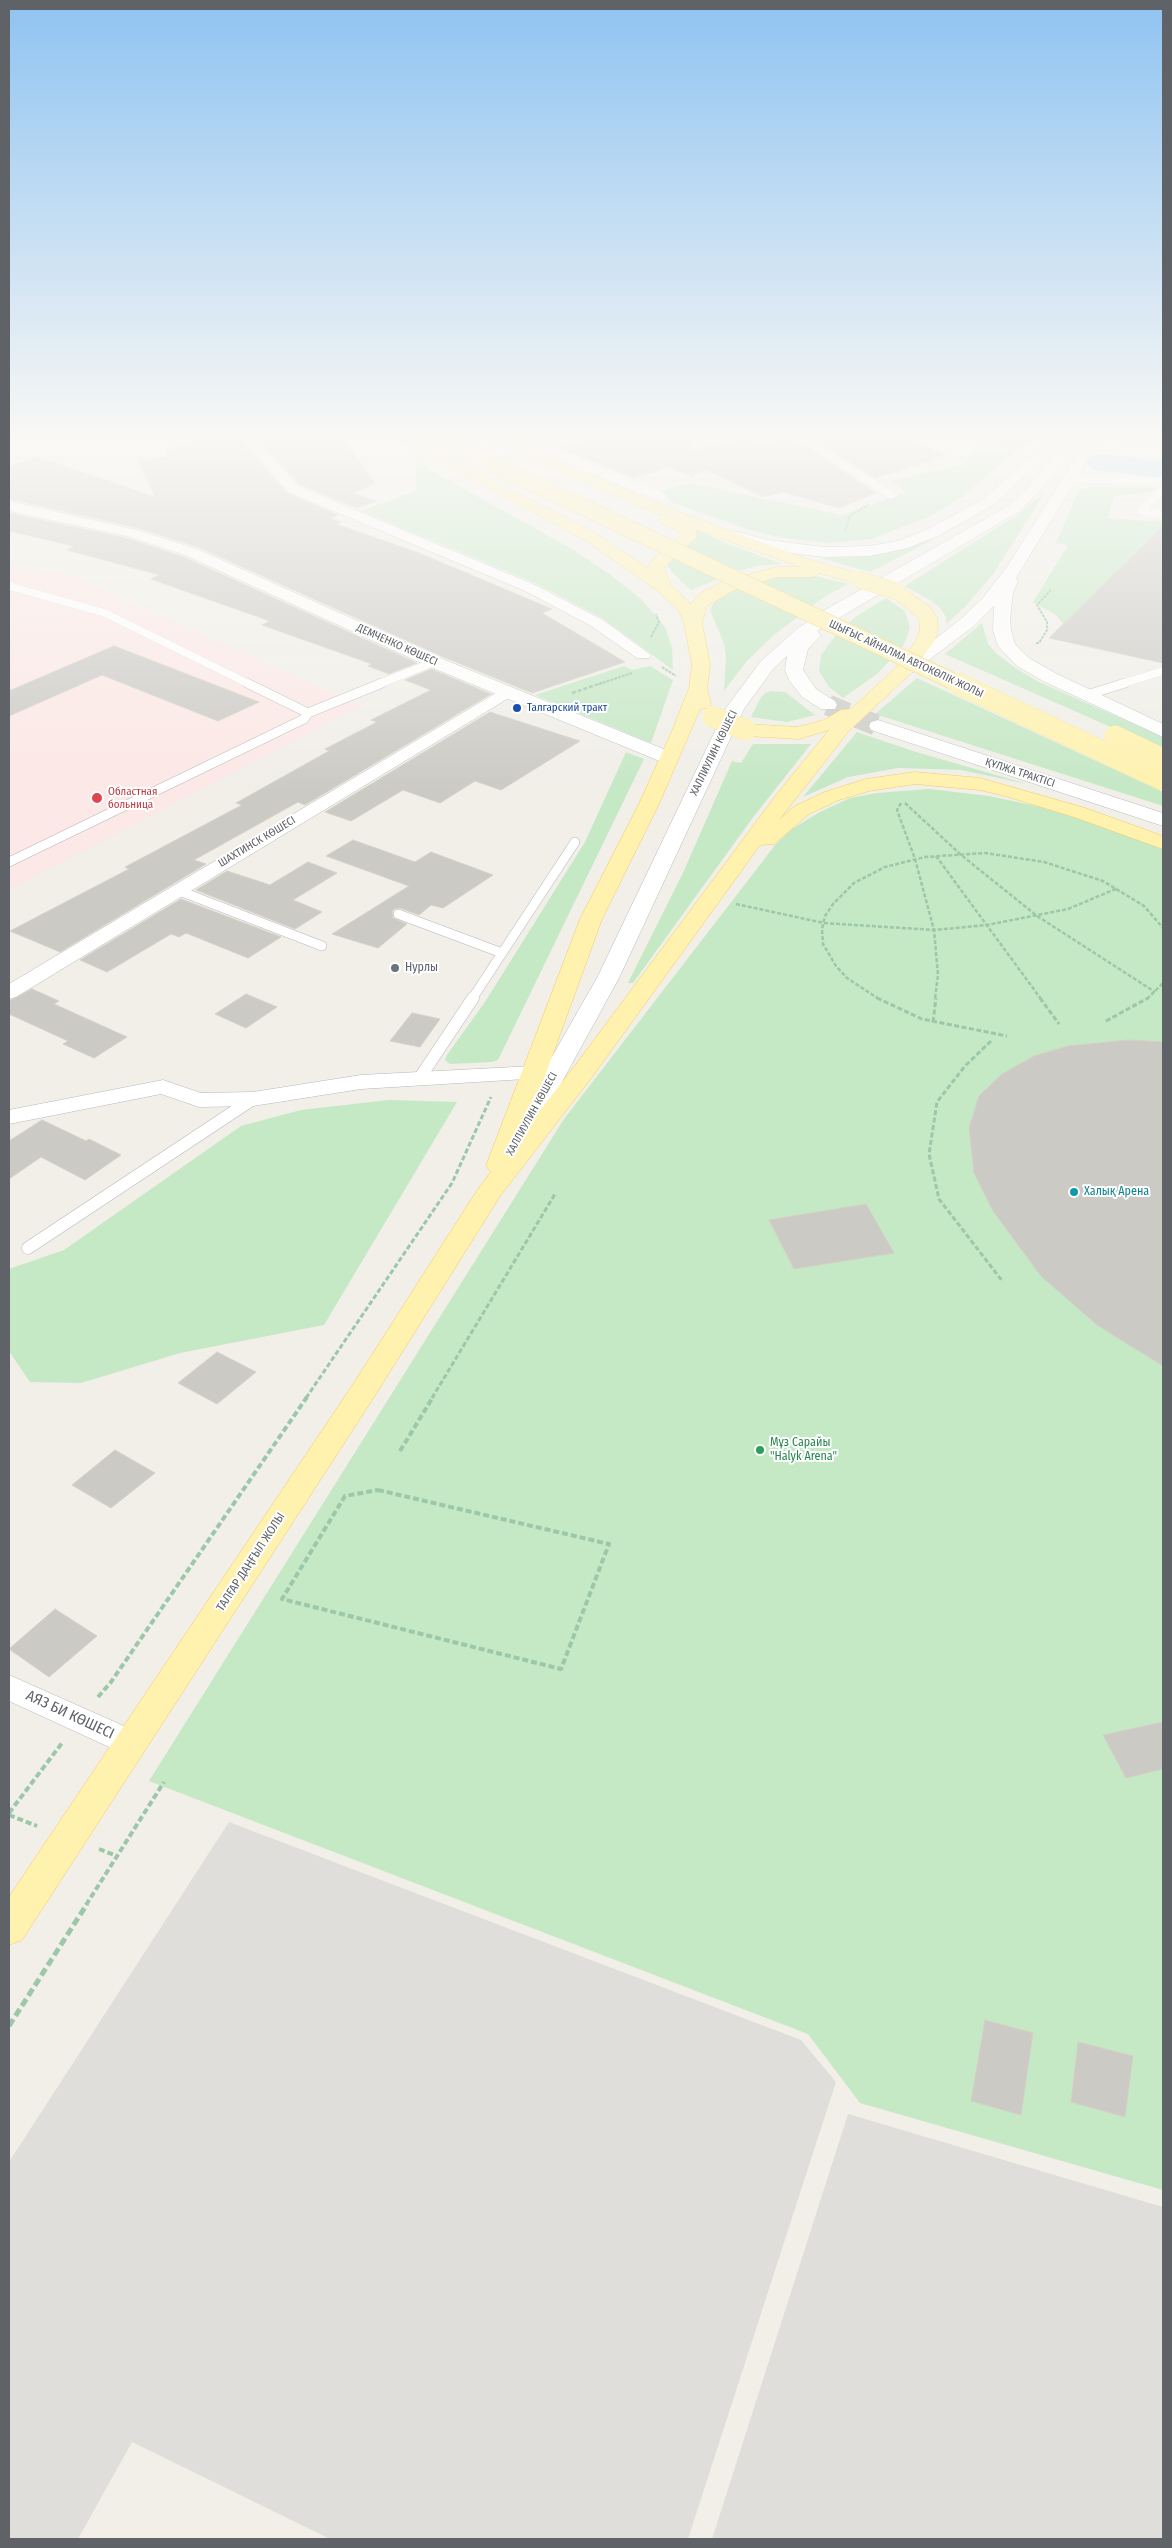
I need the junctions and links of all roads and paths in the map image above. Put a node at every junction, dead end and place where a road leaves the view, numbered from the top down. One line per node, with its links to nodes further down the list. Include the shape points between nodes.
1 (197, 555): 23 (main road, ДЕМЧЕНКО КӨШЕСІ)
2 (451, 555): 22 (street, via 530,588 597,623)
3 (617, 555): 13 (main road)
4 (667, 555): 13 (main road, via 655,568)
5 (685, 555): 40 (main road, ШЫҒЫС АЙНАЛМА АВТОКӨЛІК ЖОЛЫ, bridge)
6 (717, 555): 18 (main road)
7 (779, 555): 11 (main road)
8 (920, 555): 11 (main road, ХАЛЛИУЛИН КӨШЕСІ)
9 (1023, 555): 10 (main road, ХАЛЛИУЛИН КӨШЕСІ)
10 (1014, 569): 24 (main road, ХАЛЛИУЛИН КӨШЕСІ, via 988,603 968,622); 30 (main road, via 1005,593 1001,619 1007,646 1023,662)
11 (854, 583): 19 (main road, via 796,572 777,572 745,579 707,597 696,610); 24 (main road, bridge, via 896,591 924,611 929,624 925,642); 33 (main road, via 800,647 795,659 794,670 798,680 809,693); 72 (main road, ХАЛЛИУЛИН КӨШЕСІ, via 831,614 785,647 767,665 735,708 608,978)
12 (9, 586): 14 (lane)
13 (664, 587): 19 (main road, via 686,609)
14 (24, 590): 16 (lane); 34 (lane, via 105,613)
15 (1051, 590): 21 (path, via 1038,605 1048,630)
16 (9, 595)
17 (655, 612): 22 (path, via 659,622)
18 (861, 620)
19 (693, 623): 27 (main road, via 701,665)
20 (888, 632): 29 (main road, ШЫҒЫС АЙНАЛМА АВТОКӨЛІК ЖОЛЫ)
21 (1039, 643)
22 (642, 655): 31 (path, via 638,656 642,660 634,672)
23 (434, 662): 28 (main road, ДЕМЧЕНКО КӨШЕСІ); 34 (lane)
24 (902, 671): 32 (main road, ХАЛЛИУЛИН КӨШЕСІ)
25 (1163, 671): 30 (lane)
26 (680, 672): 27 (path)
27 (688, 683): 32 (main road, bridge, via 704,709 713,717 746,730 799,734 831,724); 38 (main road, ХАЛЛИУЛИН КӨШЕСІ)
28 (506, 692): 31 (main road, ДЕМЧЕНКО КӨШЕСІ); 49 (street, ШАХТИНСК КӨШЕСІ)
29 (1021, 694)
30 (1087, 695): 37 (main road)
31 (532, 703): 38 (main road, ДЕМЧЕНКО КӨШЕСІ)
32 (865, 704): 50 (main road, ХАЛЛИУЛИН КӨШЕСІ, via 841,728 784,798)
33 (828, 705)
34 (308, 713): 47 (lane, via 304,719)
35 (878, 726): 41 (main road, ҚҰЛЖА ТРАКТІСІ)
36 (1101, 730): 39 (main road, bridge)
37 (1163, 731)
38 (669, 758): 67 (main road, ХАЛЛИУЛИН КӨШЕСІ, via 591,919)
39 (1163, 759)
40 (1163, 780)
41 (1163, 820)
42 (575, 842): 58 (lane)
43 (1163, 842): 50 (main road, via 1012,792 980,784 914,778 866,785 802,810 780,827)
44 (960, 854): 45 (path); 46 (path, via 903,800 897,810); 48 (path, via 1004,855 1044,862); 52 (path)
45 (936, 856): 46 (path); 54 (path)
46 (915, 859): 53 (path, via 885,867 854,883 833,904); 56 (path)
47 (9, 862)
48 (1118, 888): 52 (path, via 1068,909); 55 (path, via 1144,906)
49 (178, 890): 57 (lane); 61 (street, ШАХТИНСК КӨШЕСІ)
50 (724, 896): 53 (path); 72 (main road, ХАЛЛИУЛИН КӨШЕСІ)
51 (398, 914): 58 (lane)
52 (1036, 916): 54 (path); 60 (path)
53 (824, 923): 56 (path); 63 (path, via 823,944 827,954 847,978 881,1000)
54 (987, 925): 56 (path); 64 (path)
55 (1163, 928)
56 (934, 930): 63 (path, via 938,975)
57 (322, 946)
58 (502, 953): 69 (lane)
59 (1163, 983): 60 (path)
60 (1155, 992): 62 (path)
61 (9, 993)
62 (1106, 1021)
63 (933, 1022): 65 (path)
64 (1060, 1024)
65 (1007, 1036)
66 (992, 1041): 75 (path, via 965,1066 937,1102 929,1154 939,1199)
67 (534, 1073): 68 (street); 72 (main road, ХАЛЛИУЛИН КӨШЕСІ)
68 (502, 1074): 69 (street); 79 (path, via 452,1183 426,1225 111,1682)
69 (419, 1079): 70 (street, via 361,1082)
70 (253, 1099): 71 (street, via 199,1100 163,1086); 74 (lane)
71 (9, 1117)
72 (489, 1192): 80 (main road, ТАЛҒАР ДАҢҒЫЛ ЖОЛЫ, via 364,1390)
73 (555, 1194): 76 (path)
74 (28, 1248)
75 (1003, 1282)
76 (400, 1452)
77 (609, 1544): 77 (path, via 378,1490 345,1496 282,1599 561,1669)
78 (9, 1686): 79 (street, АЯЗ БИ КӨШЕСІ)
79 (80, 1719): 80 (street, АЯЗ БИ КӨШЕСІ); 82 (path)
80 (131, 1742): 83 (main road, ТАЛҒАР ДАҢҒЫЛ ЖОЛЫ)
81 (164, 1782): 84 (path)
82 (9, 1813)
83 (9, 1928)
84 (9, 2026)

